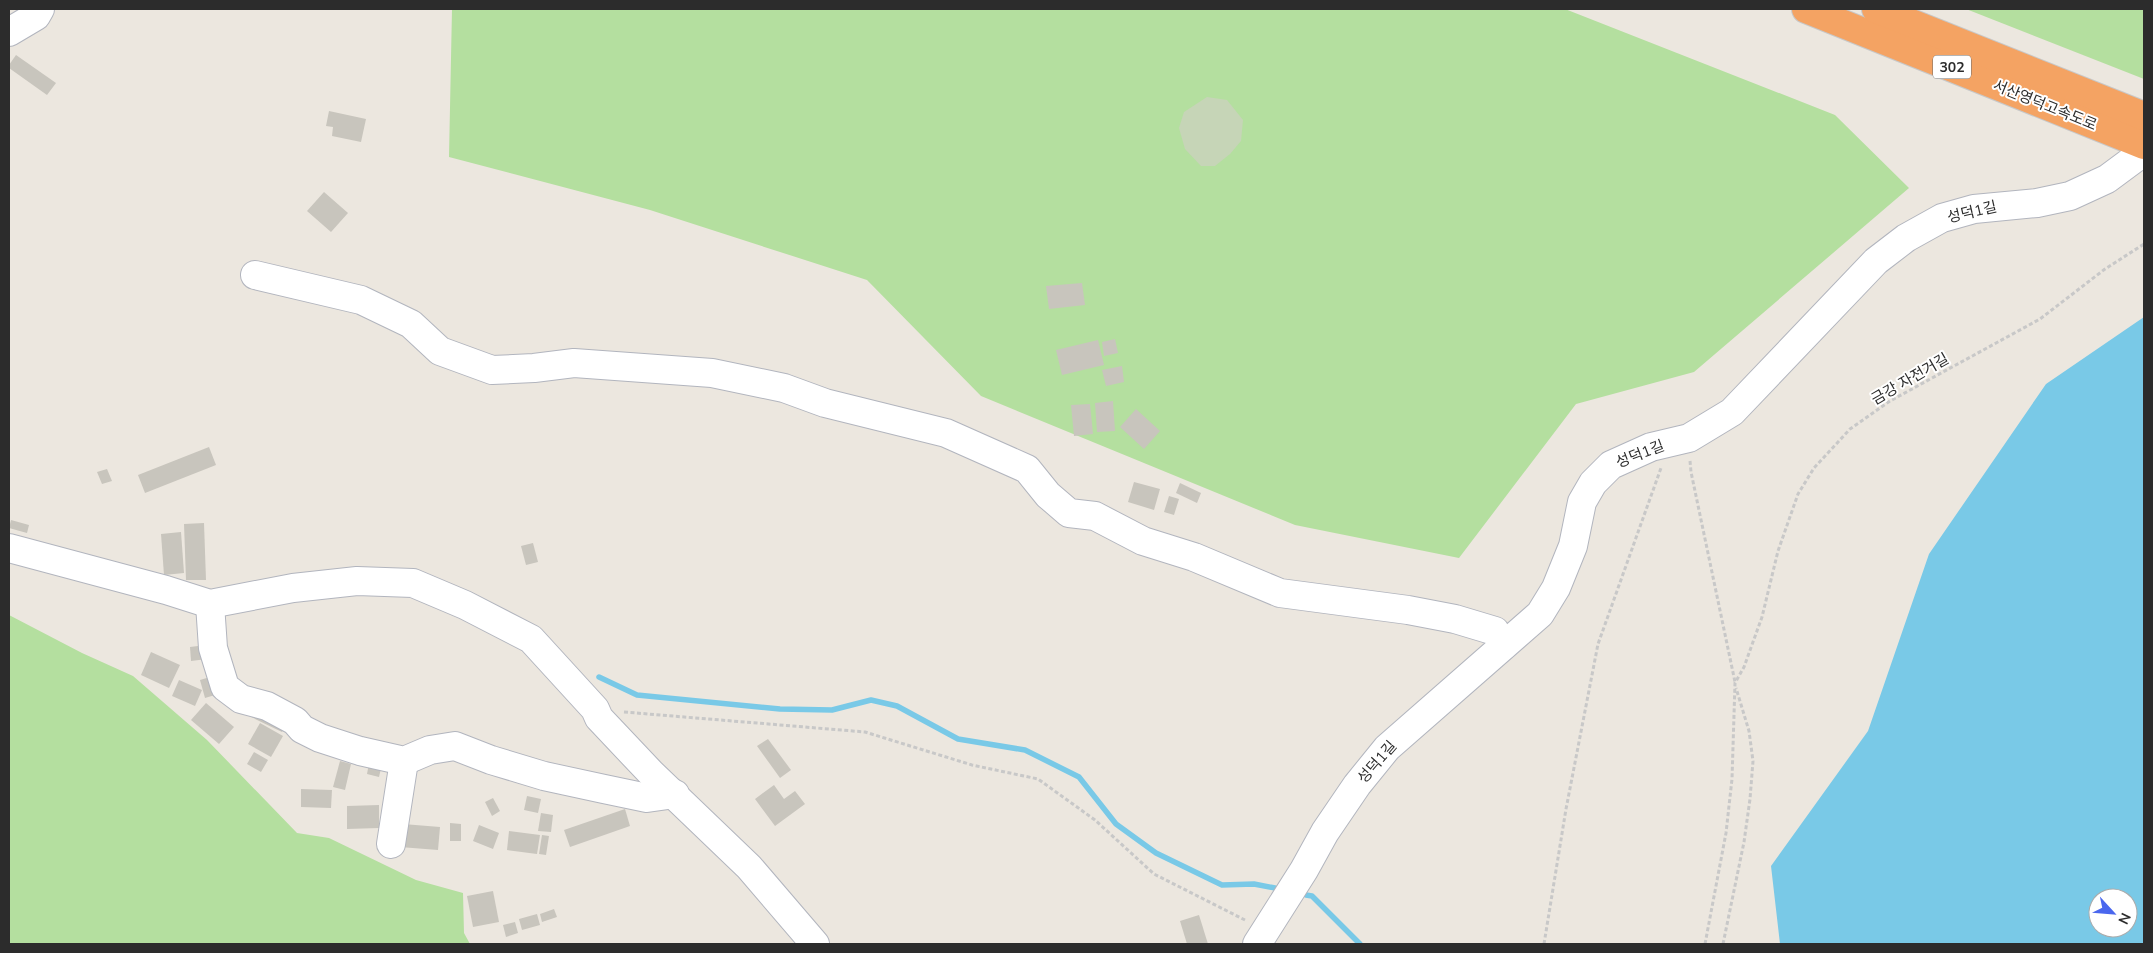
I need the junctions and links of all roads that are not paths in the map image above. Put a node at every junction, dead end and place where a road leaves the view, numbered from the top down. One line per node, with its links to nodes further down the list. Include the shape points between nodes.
1 (40, 9): 4 (street, via 36,16)
2 (1806, 9): 6 (highway, 서산영덕고속도로 / 302)
3 (1876, 9): 5 (highway, 서산영덕고속도로 / 302)
4 (9, 32)
5 (2144, 116)
6 (2144, 147): 10 (street, 성덕1길, via 2134,159 2107,178 2070,196 2037,203 1974,209 1942,218 1906,238 1876,261 1732,412 1679,440 1651,447 1611,465 1593,483 1582,502 1573,546 1556,588 1540,614)
7 (255, 275): 10 (street, via 361,300 411,324 440,351 492,370 574,363 712,373 784,388 825,403 946,433 1027,468 1048,495 1068,513 1095,516 1143,541 1194,557 1280,593 1455,619 1495,632)
8 (9, 548): 9 (street)
9 (210, 604): 11 (street, via 213,648 225,687 241,699 267,706 295,721 302,729 320,738); 12 (street, via 293,588 357,581 413,583 464,604 531,639 595,709 599,718)
10 (1503, 646): 14 (street, 성덕1길, via 1387,748 1325,832)
11 (404, 761): 12 (street, via 430,750 455,746 544,776 647,798); 13 (street)
12 (675, 794): 15 (street, via 749,867)
13 (391, 844)
14 (1261, 938)
15 (815, 944)

